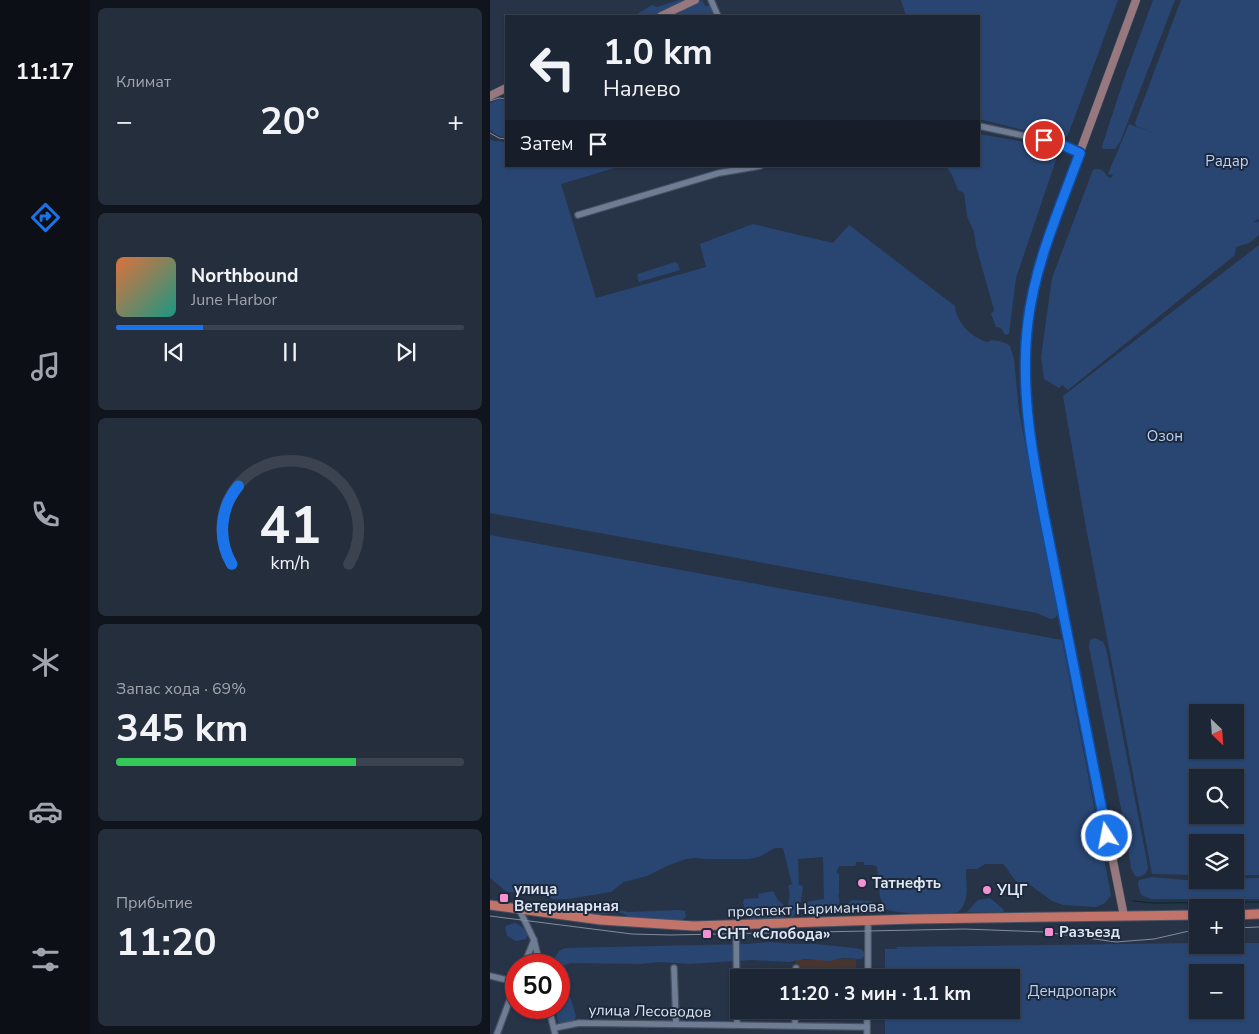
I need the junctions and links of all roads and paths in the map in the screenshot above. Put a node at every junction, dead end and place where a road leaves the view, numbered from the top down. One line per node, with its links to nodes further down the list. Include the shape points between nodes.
1 (695, 0): 4 (main road)
2 (711, 0): 5 (street)
3 (1136, 0): 9 (main road)
4 (663, 15)
5 (718, 15)
6 (505, 88): 7 (main road)
7 (490, 96)
8 (980, 126): 9 (street, via 1058,143)
9 (1080, 153): 17 (main road, via 1039,263 1028,323 1024,380 1035,469)
10 (753, 167): 11 (street, via 719,172)
11 (578, 216)
12 (490, 905): 13 (main road, проспект Нариманова)
13 (519, 909): 19 (main road, проспект Нариманова, via 644,924); 20 (street)
14 (1259, 914): 16 (main road)
15 (1189, 915): 17 (main road, проспект Нариманова)
16 (1244, 915)
17 (1124, 916): 18 (main road, проспект Нариманова)
18 (868, 920): 19 (main road, проспект Нариманова); 24 (street)
19 (736, 926): 30 (street)
20 (534, 940): 21 (street); 22 (street)
21 (528, 954)
22 (537, 954)
23 (674, 968): 29 (street)
24 (868, 969)
25 (490, 976): 26 (street)
26 (505, 980)
27 (505, 1013): 35 (street)
28 (795, 1019): 31 (street)
29 (676, 1023): 30 (street, улица Лесоводов); 32 (street, улица Лесоводов, via 579,1022)
30 (737, 1024): 31 (street, улица Лесоводов)
31 (795, 1025): 33 (street, улица Лесоводов)
32 (555, 1031)
33 (867, 1031)
34 (490, 1033): 35 (street)
35 (497, 1034)

